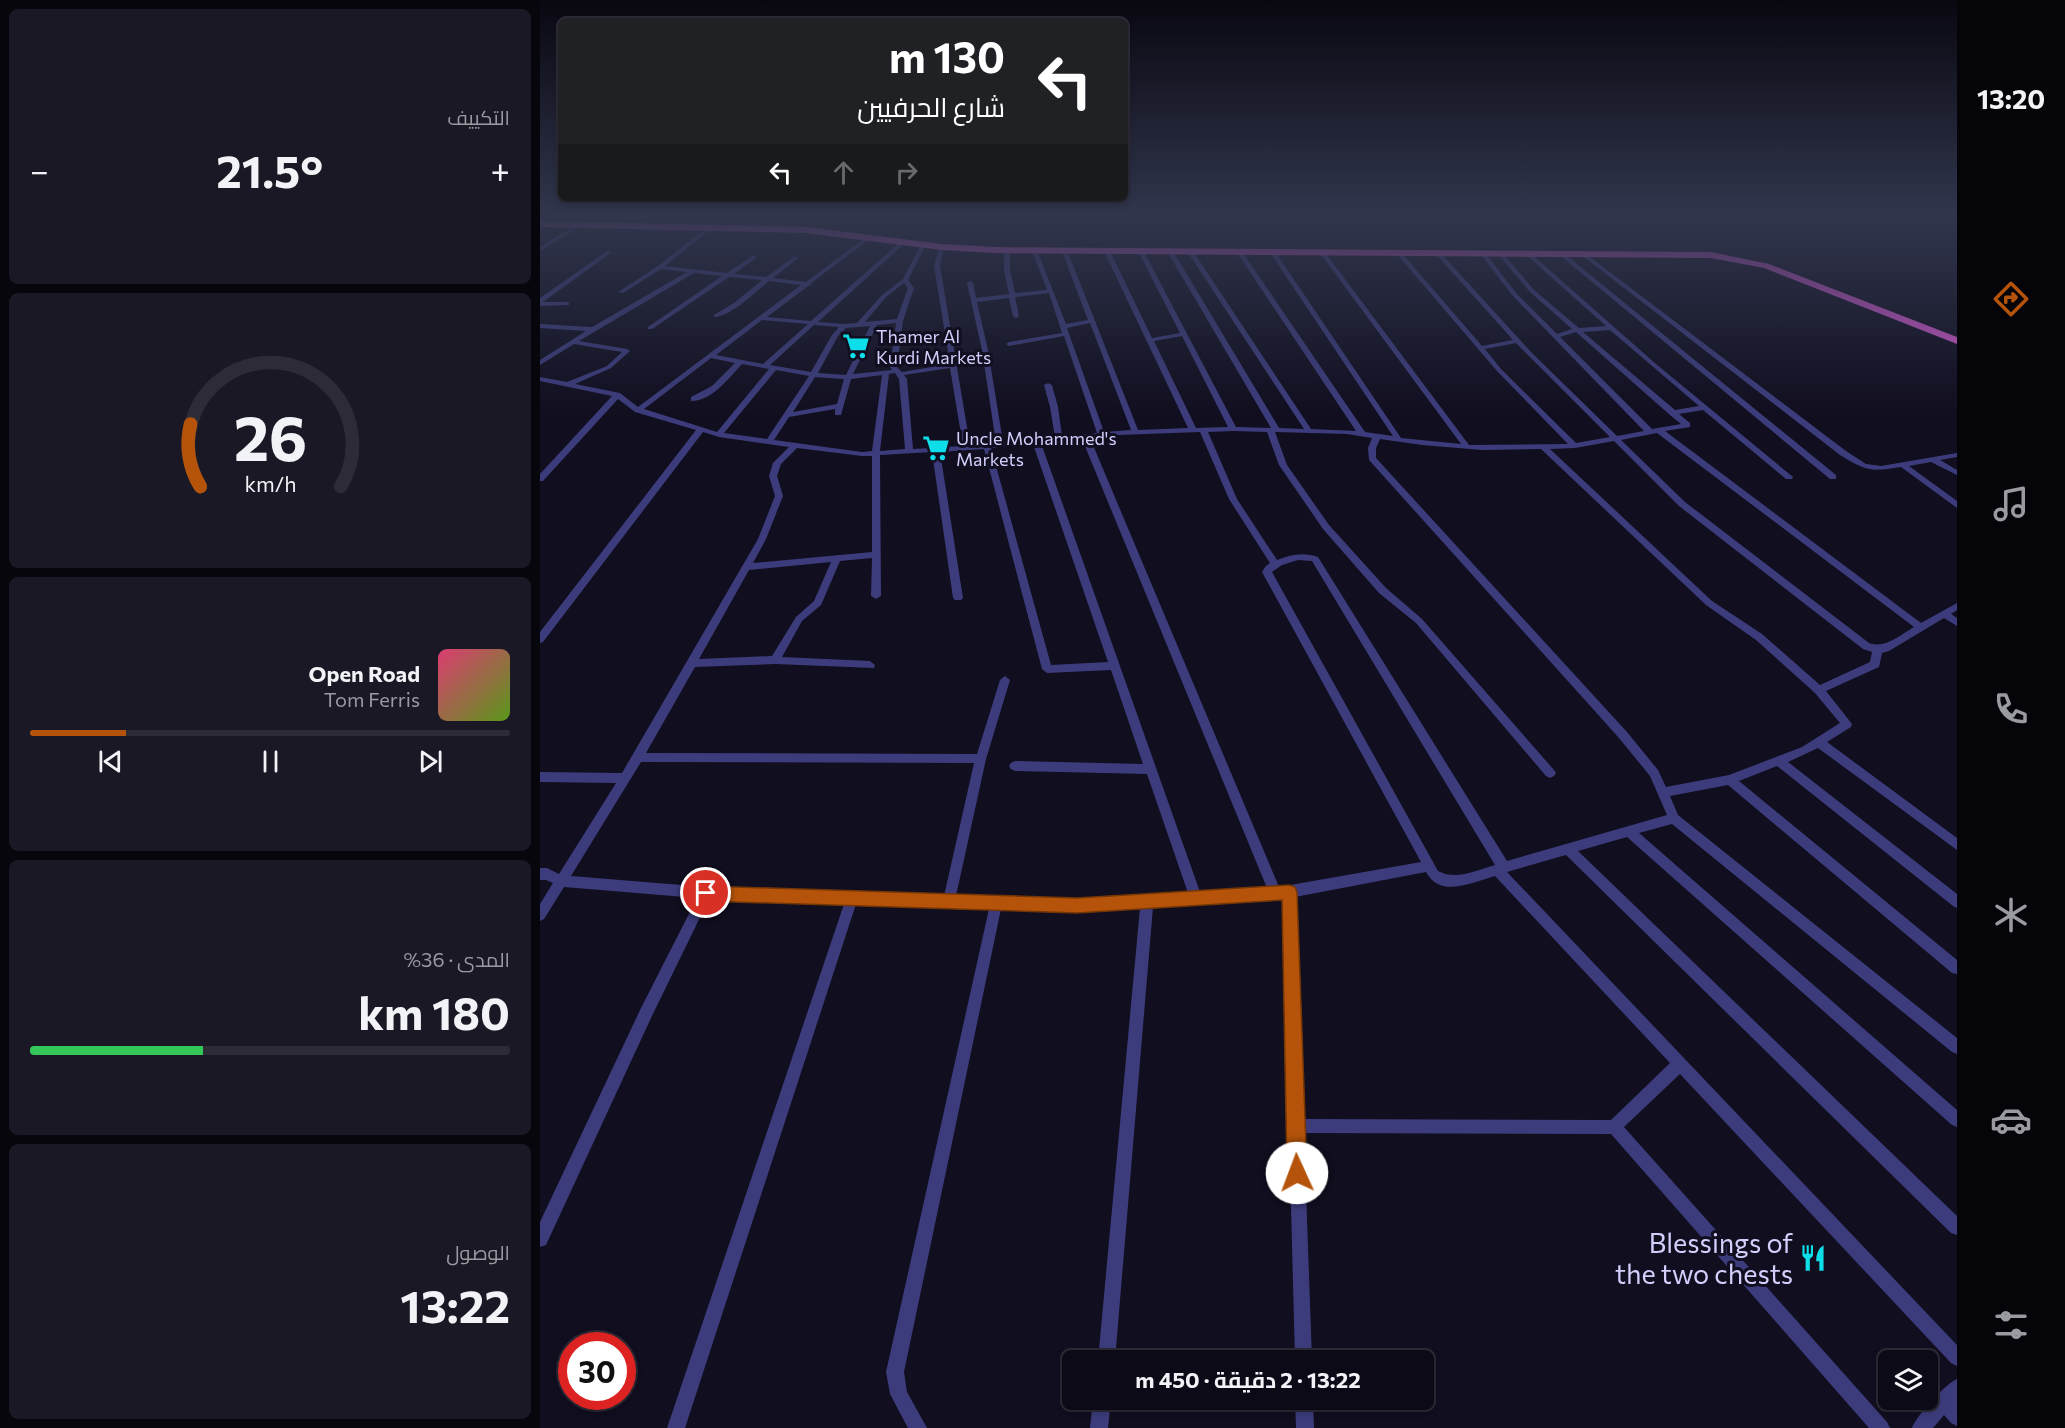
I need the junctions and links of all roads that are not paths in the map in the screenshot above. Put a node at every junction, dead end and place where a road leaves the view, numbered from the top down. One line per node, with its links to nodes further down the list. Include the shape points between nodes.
1 (905, 280): 42 (street, via 911,288)
2 (570, 281): 37 (street)
3 (639, 281): 34 (street)
4 (676, 281): 49 (street)
5 (721, 281): 50 (street)
6 (766, 281): 39 (street)
7 (781, 281): 32 (street)
8 (812, 281): 32 (street)
9 (860, 281): 44 (street)
10 (904, 281): 46 (street, via 884,296)
11 (939, 281): 66 (street)
12 (1010, 281): 35 (street)
13 (1047, 281): 33 (street)
14 (1076, 281): 43 (street)
15 (1121, 281): 57 (street)
16 (1156, 281): 54 (street)
17 (1187, 281): 83 (street)
18 (1210, 281): 85 (street)
19 (1259, 281): 89 (street)
20 (1291, 281): 95 (street)
21 (1347, 281): 102 (street)
22 (1423, 281): 62 (street)
23 (1463, 281): 58 (street)
24 (1504, 281): 56 (street)
25 (1523, 281): 53 (street)
26 (1558, 281): 51 (street)
27 (1594, 281): 113 (street)
28 (1618, 281): 110 (street, via 1853,460 1881,468)
29 (1803, 281): 59 (highway)
30 (1818, 281): 55 (highway)
31 (970, 283): 36 (street)
32 (808, 284): 41 (street)
33 (1051, 291): 35 (street); 52 (street)
34 (621, 292)
35 (1013, 295): 36 (street); 40 (street)
36 (974, 300): 98 (street)
37 (540, 303): 38 (street)
38 (567, 304)
39 (716, 316)
40 (1016, 316)
41 (761, 318): 44 (street); 63 (street)
42 (900, 321): 45 (street); 69 (street, via 893,367)
43 (1091, 321): 52 (street); 87 (street)
44 (813, 323): 48 (street); 67 (street)
45 (875, 323): 46 (street); 71 (street)
46 (859, 325): 48 (street)
47 (540, 326): 49 (street)
48 (844, 326): 70 (street)
49 (593, 328): 60 (street)
50 (650, 328)
51 (1611, 328): 53 (street); 77 (street)
52 (1064, 330): 61 (street); 88 (street)
53 (1575, 330): 56 (street); 79 (street)
54 (1184, 334): 57 (street); 81 (street)
55 (1957, 334)
56 (1555, 337): 86 (street)
57 (1150, 340): 82 (street)
58 (1518, 341): 62 (street); 93 (street)
59 (1957, 341)
60 (572, 342): 65 (street); 73 (street, via 627,351 609,367)
61 (1009, 344)
62 (1481, 348): 101 (street)
63 (709, 356): 64 (street); 78 (street)
64 (740, 362): 67 (street); 76 (street, via 715,388)
65 (540, 363)
66 (953, 366): 69 (street); 104 (street)
67 (768, 368): 70 (street); 90 (street)
68 (886, 372): 69 (street); 71 (street); 107 (street)
69 (898, 372): 106 (street, via 907,412)
70 (813, 375): 71 (street); 80 (street)
71 (848, 378): 80 (street, via 839,409)
72 (540, 379): 73 (street)
73 (567, 385): 75 (street)
74 (1048, 385): 94 (street)
75 (617, 395): 78 (street); 114 (street)
76 (694, 399)
77 (1705, 407): 79 (street); 112 (street)
78 (638, 410): 84 (street)
79 (1673, 413): 86 (street, via 1688,425)
80 (787, 415): 97 (street)
81 (1233, 429): 82 (street); 83 (street)
82 (1198, 430): 87 (street); 118 (street, via 1233,499)
83 (1273, 430): 85 (street); 140 (street, via 1281,464 1337,540 1398,607 1419,621)
84 (700, 431): 90 (street); 126 (street)
85 (1309, 431): 89 (street)
86 (1654, 431): 93 (street); 125 (street)
87 (1135, 432): 88 (street)
88 (1101, 434): 91 (street)
89 (1362, 434): 92 (street)
90 (719, 435): 97 (street)
91 (1085, 436): 94 (street); 154 (street)
92 (1377, 436): 95 (street); 144 (street, via 1372,458 1623,735 1654,773)
93 (1613, 438): 101 (street); 127 (street, via 1682,504 1866,646)
94 (1059, 439): 96 (street)
95 (1399, 440): 102 (street)
96 (1036, 441): 98 (street); 131 (street)
97 (769, 442): 99 (street)
98 (1000, 445): 100 (street)
99 (794, 446): 107 (street); 119 (street, via 777,464 773,476 779,496)
100 (987, 446): 104 (street); 131 (street, via 1047,669)
101 (1574, 446): 103 (street)
102 (1467, 447): 103 (street)
103 (1543, 447): 133 (street, via 1709,603 1759,637)
104 (967, 448): 105 (street)
105 (936, 450): 106 (street); 121 (street)
106 (909, 452): 107 (street)
107 (876, 453): 116 (street)
108 (1957, 455): 109 (street)
109 (1932, 459): 110 (street); 111 (street)
110 (1902, 465): 115 (street)
111 (1957, 473)
112 (1789, 477)
113 (1833, 477)
114 (540, 478)
115 (1957, 505)
116 (876, 555): 117 (street); 120 (street)
117 (837, 559): 119 (street); 128 (street, via 818,603 799,620)
118 (1275, 564): 149 (street, via 1267,572); 150 (street, via 1304,556 1315,559)
119 (747, 567): 129 (street)
120 (876, 596)
121 (958, 598)
122 (1957, 606): 123 (street)
123 (1944, 613): 124 (street); 125 (street)
124 (1957, 623)
125 (1920, 627): 127 (street)
126 (540, 639)
127 (1877, 650): 133 (street, via 1875,664)
128 (775, 660): 129 (street); 130 (street)
129 (692, 663): 135 (street)
130 (870, 664)
131 (1114, 666): 139 (street)
132 (1005, 681): 136 (street)
133 (1819, 690): 134 (street, via 1847,723)
134 (1818, 742): 137 (street); 147 (street)
135 (638, 757): 136 (street); 142 (street)
136 (981, 759): 157 (street)
137 (1779, 761): 143 (street); 160 (street)
138 (1015, 766): 139 (street)
139 (1150, 769): 156 (street)
140 (1550, 773)
141 (540, 777): 142 (street)
142 (626, 778): 152 (street)
143 (1730, 780): 144 (street); 162 (street)
144 (1663, 792): 145 (street)
145 (1674, 818): 146 (street); 163 (street)
146 (1628, 831): 148 (street); 165 (street)
147 (1957, 845)
148 (1568, 849): 150 (street); 168 (street)
149 (1430, 866): 150 (street, via 1444,881 1455,882); 154 (street)
150 (1501, 869): 164 (street)
151 (540, 874): 152 (street)
152 (560, 881): 153 (street); 161 (street)
153 (706, 893): 155 (street); 169 (street)
154 (1282, 893): 156 (street); 166 (street)
155 (852, 898): 157 (street); 178 (street)
156 (1196, 899): 159 (street)
157 (949, 901): 158 (street)
158 (996, 903): 159 (street); 179 (street, via 895,1372 899,1394)
159 (1147, 903): 170 (street)
160 (1957, 903)
161 (540, 915)
162 (1957, 968)
163 (1957, 1047)
164 (1680, 1064): 167 (street); 172 (street)
165 (1957, 1120)
166 (1296, 1126): 167 (street); 171 (street)
167 (1614, 1127): 182 (street)
168 (1957, 1227)
169 (540, 1239)
170 (1107, 1350)
171 (1303, 1350)
172 (1957, 1357)
173 (1957, 1388): 174 (street)
174 (1944, 1402): 177 (street); 183 (street)
175 (1101, 1410): 180 (street)
176 (1304, 1410): 181 (street)
177 (1957, 1417)
178 (676, 1428)
179 (918, 1428)
180 (1099, 1428)
181 (1305, 1428)
182 (1881, 1428)
183 (1921, 1428)

